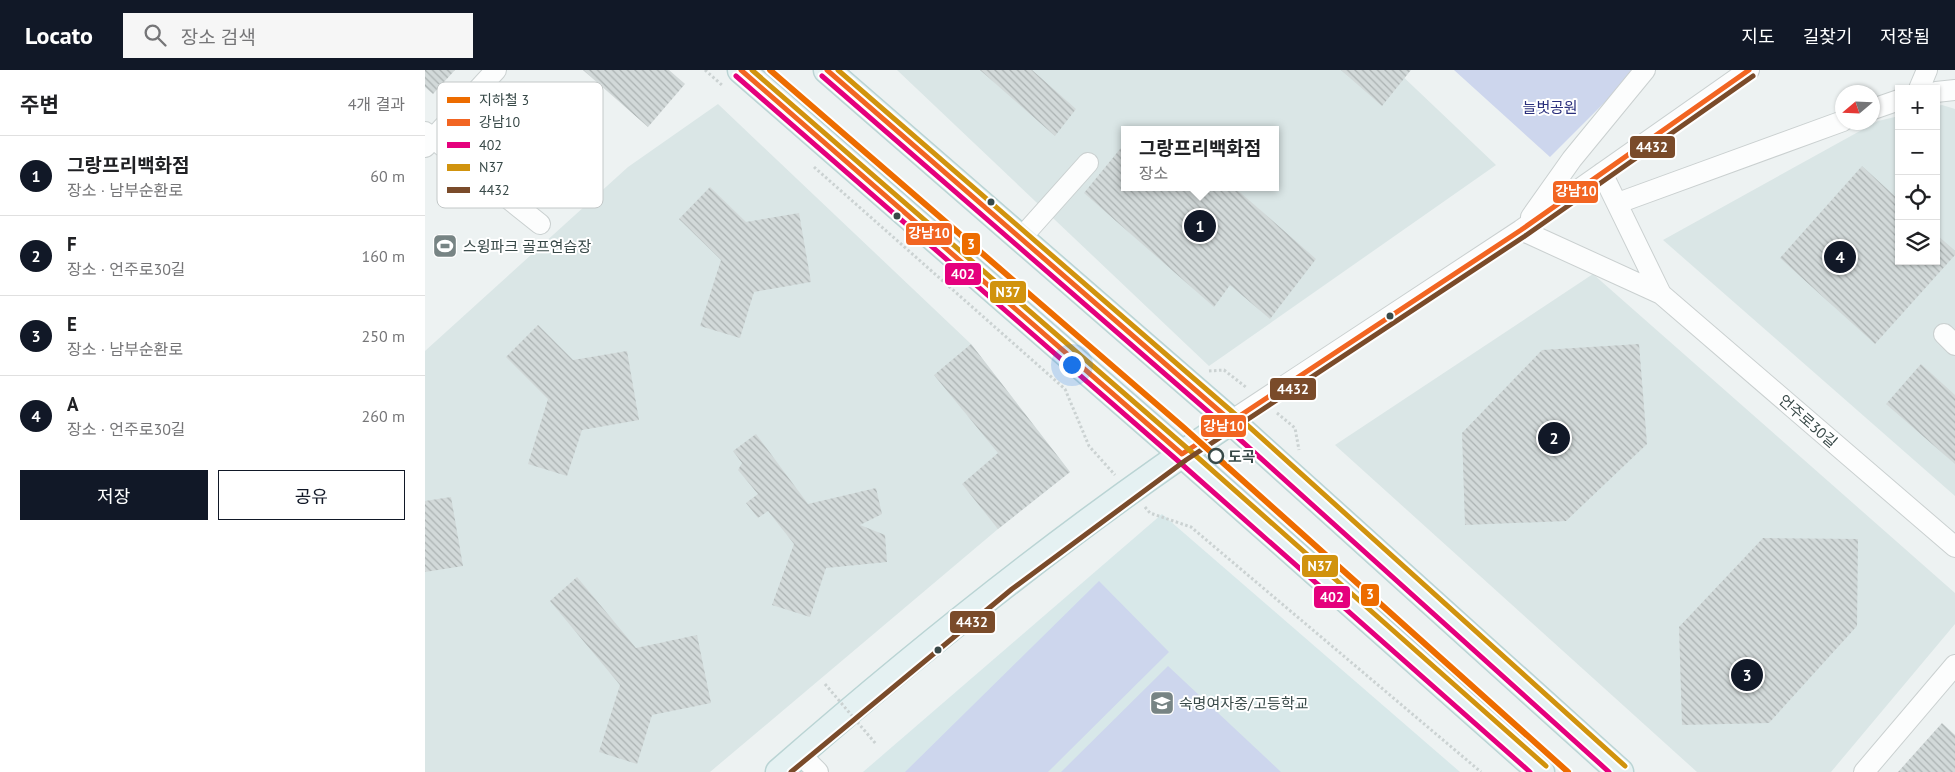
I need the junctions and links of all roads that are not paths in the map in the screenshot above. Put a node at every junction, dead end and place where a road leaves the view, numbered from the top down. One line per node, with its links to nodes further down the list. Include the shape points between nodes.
1 (496, 70): 7 (street)
2 (827, 70): 22 (main road)
3 (1645, 70): 21 (street, via 1572,159)
4 (1749, 70): 17 (street)
5 (1927, 70): 8 (street)
6 (733, 79): 25 (main road)
7 (484, 82)
8 (1921, 85)
9 (1955, 90): 10 (street)
10 (1940, 92)
11 (1895, 101): 12 (street)
12 (1880, 107)
13 (1835, 123): 18 (street)
14 (437, 130): 15 (street)
15 (428, 139)
16 (1088, 163): 22 (street)
17 (1602, 173): 18 (street); 21 (street)
18 (1618, 203): 23 (street)
19 (519, 208): 20 (street)
20 (540, 224)
21 (1521, 230): 23 (street); 24 (street)
22 (1021, 238): 24 (main road)
23 (1661, 294): 26 (street, 언주로30길)
24 (1231, 421): 25 (main road); 31 (main road)
25 (1182, 454): 28 (main road, via 1007,583); 30 (main road)
26 (1955, 548)
27 (1955, 665): 32 (street)
28 (786, 767): 29 (street)
29 (818, 772)
30 (1541, 772)
31 (1620, 772)
32 (1864, 772)

